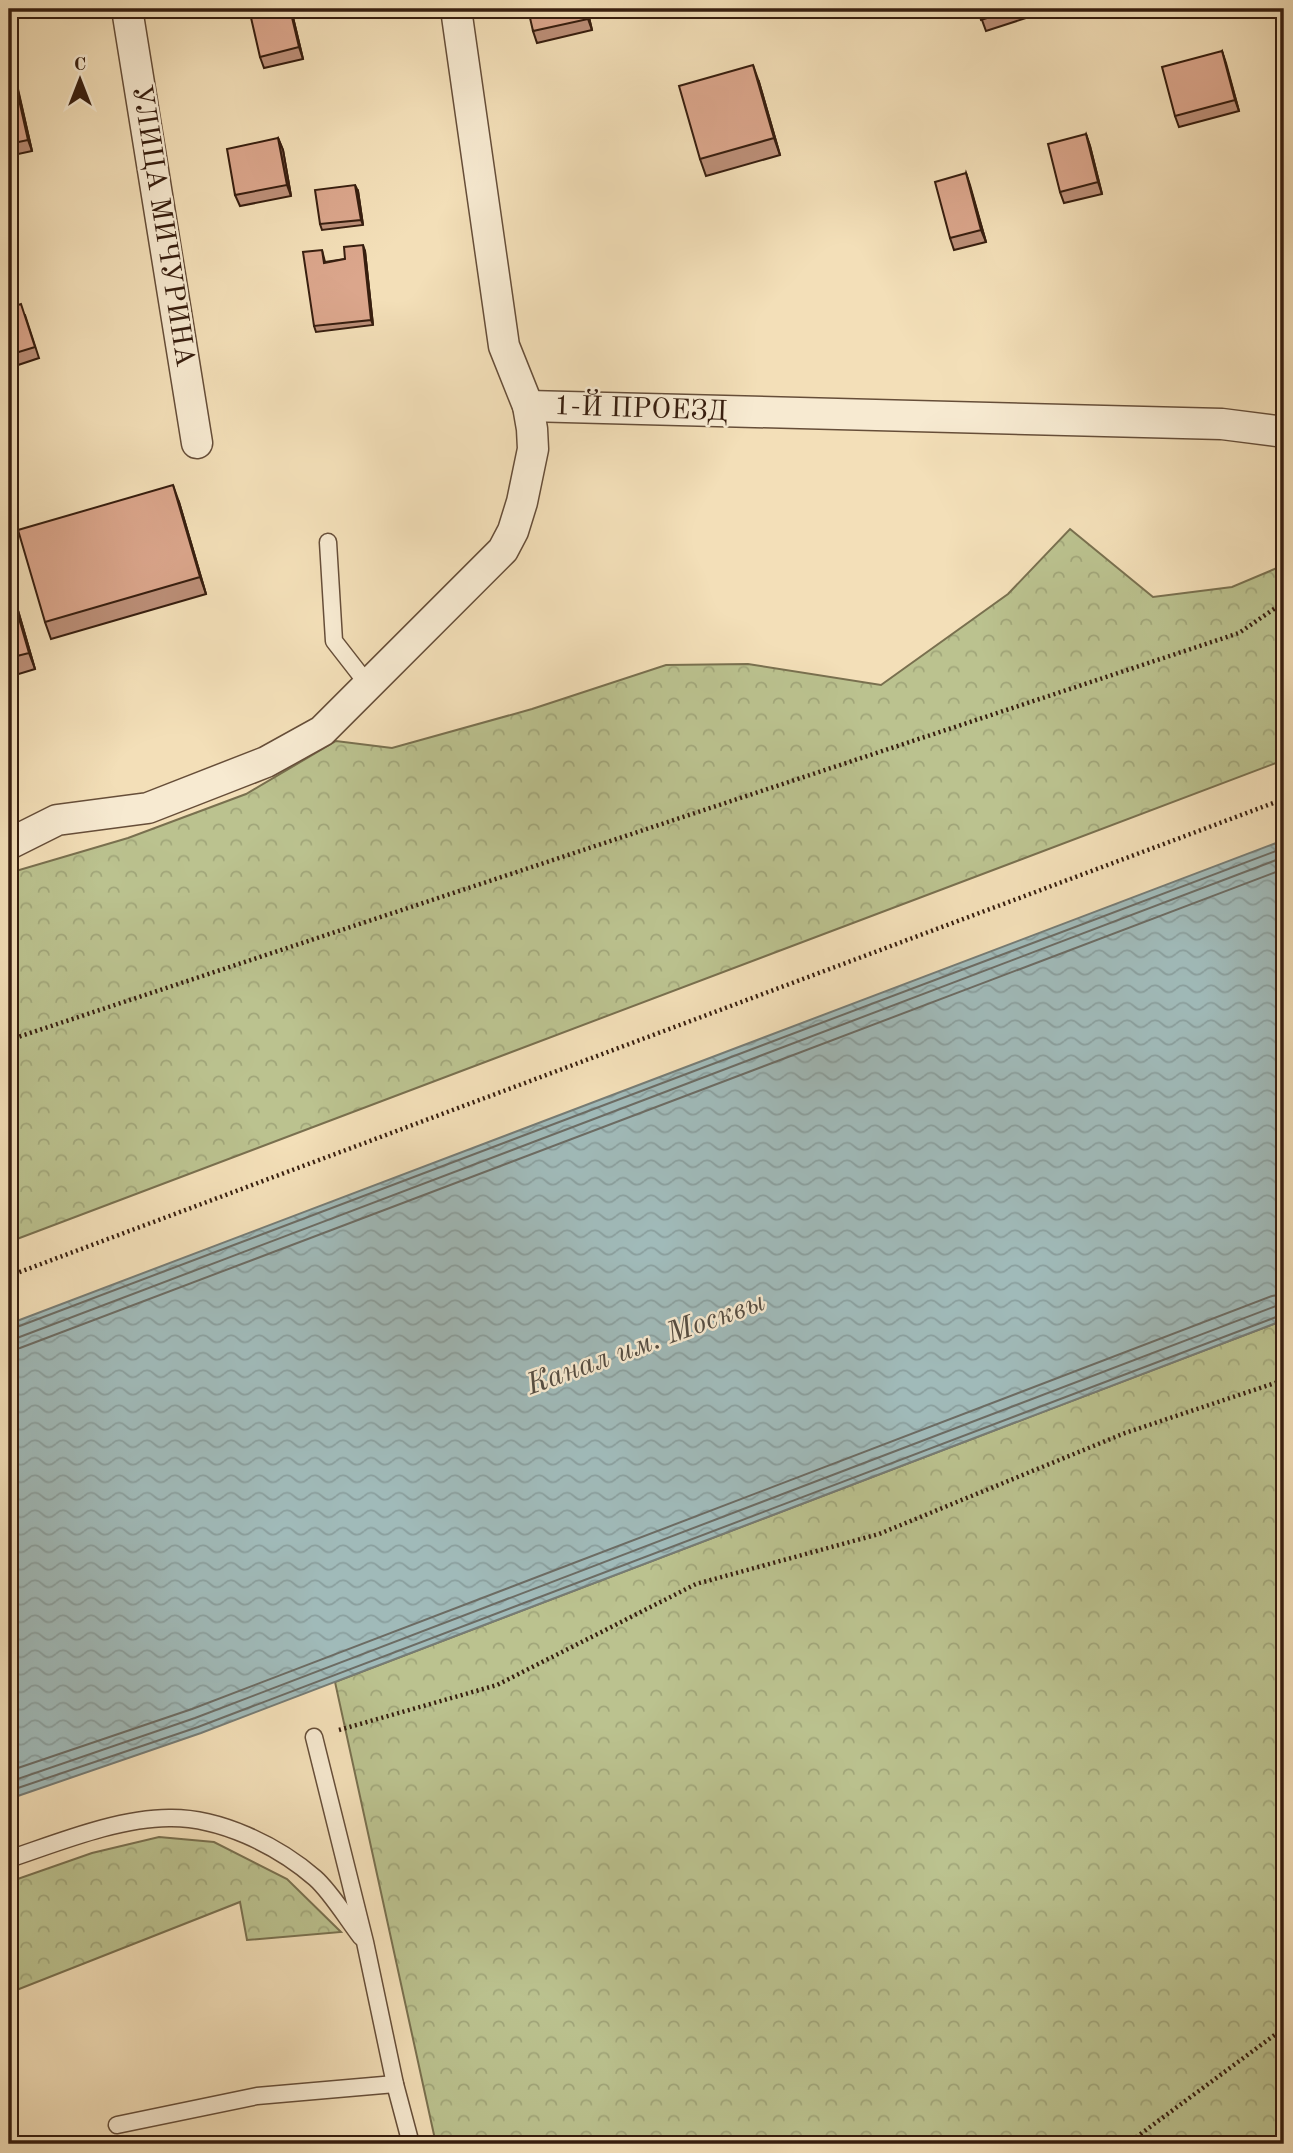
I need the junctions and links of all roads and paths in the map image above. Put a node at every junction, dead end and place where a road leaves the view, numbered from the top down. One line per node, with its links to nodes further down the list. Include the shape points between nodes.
1 (127, 9): 5 (street, УЛИЦА МИЧУРИНА)
2 (456, 9): 3 (street, via 504,346)
3 (528, 406): 4 (street, 1-Й ПРОЕЗД, via 1222,424); 8 (street, 1-Й ПРОЕЗД, via 533,449 522,502 503,550)
4 (1284, 432)
5 (197, 443)
6 (328, 542): 8 (lane, via 334,641)
7 (1284, 602): 11 (path, via 1239,633)
8 (369, 685): 10 (street, 1-Й ПРОЕЗД, via 322,731 266,762 148,808 57,820)
9 (1284, 799): 12 (path)
10 (9, 844)
11 (9, 1040)
12 (9, 1276)
13 (1284, 1380): 14 (path, via 1125,1433 879,1534 696,1584 497,1685)
14 (314, 1737): 16 (lane)
15 (9, 1859): 16 (lane, via 115,1825 169,1818 220,1824 269,1846 316,1879)
16 (365, 1942): 18 (lane)
17 (1284, 2028): 21 (path)
18 (395, 2084): 19 (lane, via 257,2096); 20 (lane)
19 (117, 2125)
20 (411, 2144)
21 (1127, 2144)

